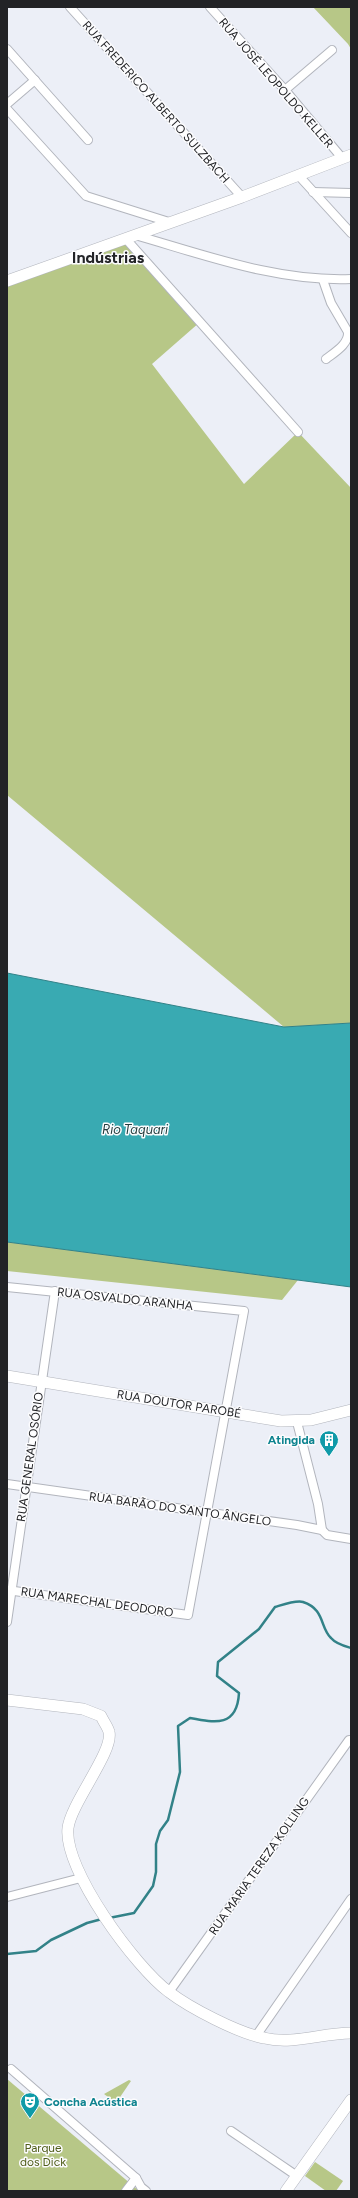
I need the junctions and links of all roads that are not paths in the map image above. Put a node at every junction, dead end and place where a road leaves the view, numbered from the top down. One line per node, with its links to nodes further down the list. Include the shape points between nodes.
1 (70, 7): 14 (street, RUA FREDERICO ALBERTO SULZBACH)
2 (210, 7): 6 (street, RUA JOSÉ LEOPOLDO KELLER)
3 (7, 49): 5 (street)
4 (332, 50): 6 (street)
5 (35, 80): 7 (street); 9 (street)
6 (285, 90): 10 (street, RUA JOSÉ LEOPOLDO KELLER)
7 (7, 104)
8 (7, 109): 15 (street, via 86,196)
9 (88, 140)
10 (347, 157): 11 (main road)
11 (298, 176): 12 (street); 14 (main road)
12 (314, 192): 13 (street); 16 (street)
13 (351, 193)
14 (242, 198): 15 (main road)
15 (169, 222): 17 (main road)
16 (351, 233)
17 (130, 237): 19 (street, via 249,268); 20 (main road); 22 (street)
18 (351, 279): 19 (street)
19 (323, 280): 21 (street, via 331,303 348,332 346,341)
20 (7, 282)
21 (326, 359)
22 (298, 432)
23 (7, 1287): 24 (street, RUA OSVALDO ARANHA)
24 (55, 1292): 26 (street, RUA GENERAL OSÓRIO); 28 (street, RUA OSVALDO ARANHA, via 244,1311)
25 (7, 1376): 26 (main road, RUA DOUTOR PAROBÉ)
26 (41, 1381): 28 (main road, RUA DOUTOR PAROBÉ); 31 (street, RUA GENERAL OSÓRIO)
27 (351, 1410): 29 (main road, RUA DOUTOR PAROBÉ)
28 (224, 1412): 29 (main road, RUA DOUTOR PAROBÉ); 32 (street)
29 (297, 1422): 33 (street)
30 (7, 1484): 31 (street, RUA BARÃO DO SANTO ÂNGELO)
31 (25, 1487): 32 (street, RUA BARÃO DO SANTO ÂNGELO); 35 (street, RUA GENERAL OSÓRIO)
32 (207, 1513): 33 (street, RUA BARÃO DO SANTO ÂNGELO); 35 (street, RUA MARECHAL DEODORO, via 188,1615)
33 (322, 1530): 34 (street, RUA BARÃO DO SANTO ÂNGELO, via 327,1535)
34 (351, 1539)
35 (9, 1590): 36 (street, RUA GENERAL OSÓRIO)
36 (7, 1622)
37 (7, 1700): 39 (main road, via 83,1709 101,1716 110,1733 107,1747 72,1813 68,1828 70,1852)
38 (350, 1740): 42 (street, RUA MARIA TEREZA KOLLING)
39 (81, 1878): 40 (street); 42 (main road, via 132,1954)
40 (7, 1896)
41 (351, 1899): 44 (street)
42 (169, 1992): 44 (main road)
43 (351, 2034): 44 (main road, via 337,2033 279,2040)
44 (256, 2036)
45 (11, 2069): 49 (street)
46 (351, 2100): 48 (main road)
47 (231, 2131): 48 (street)
48 (297, 2176): 52 (main road)
49 (136, 2178): 50 (street); 51 (street)
50 (126, 2191)
51 (146, 2191)
52 (286, 2191)

